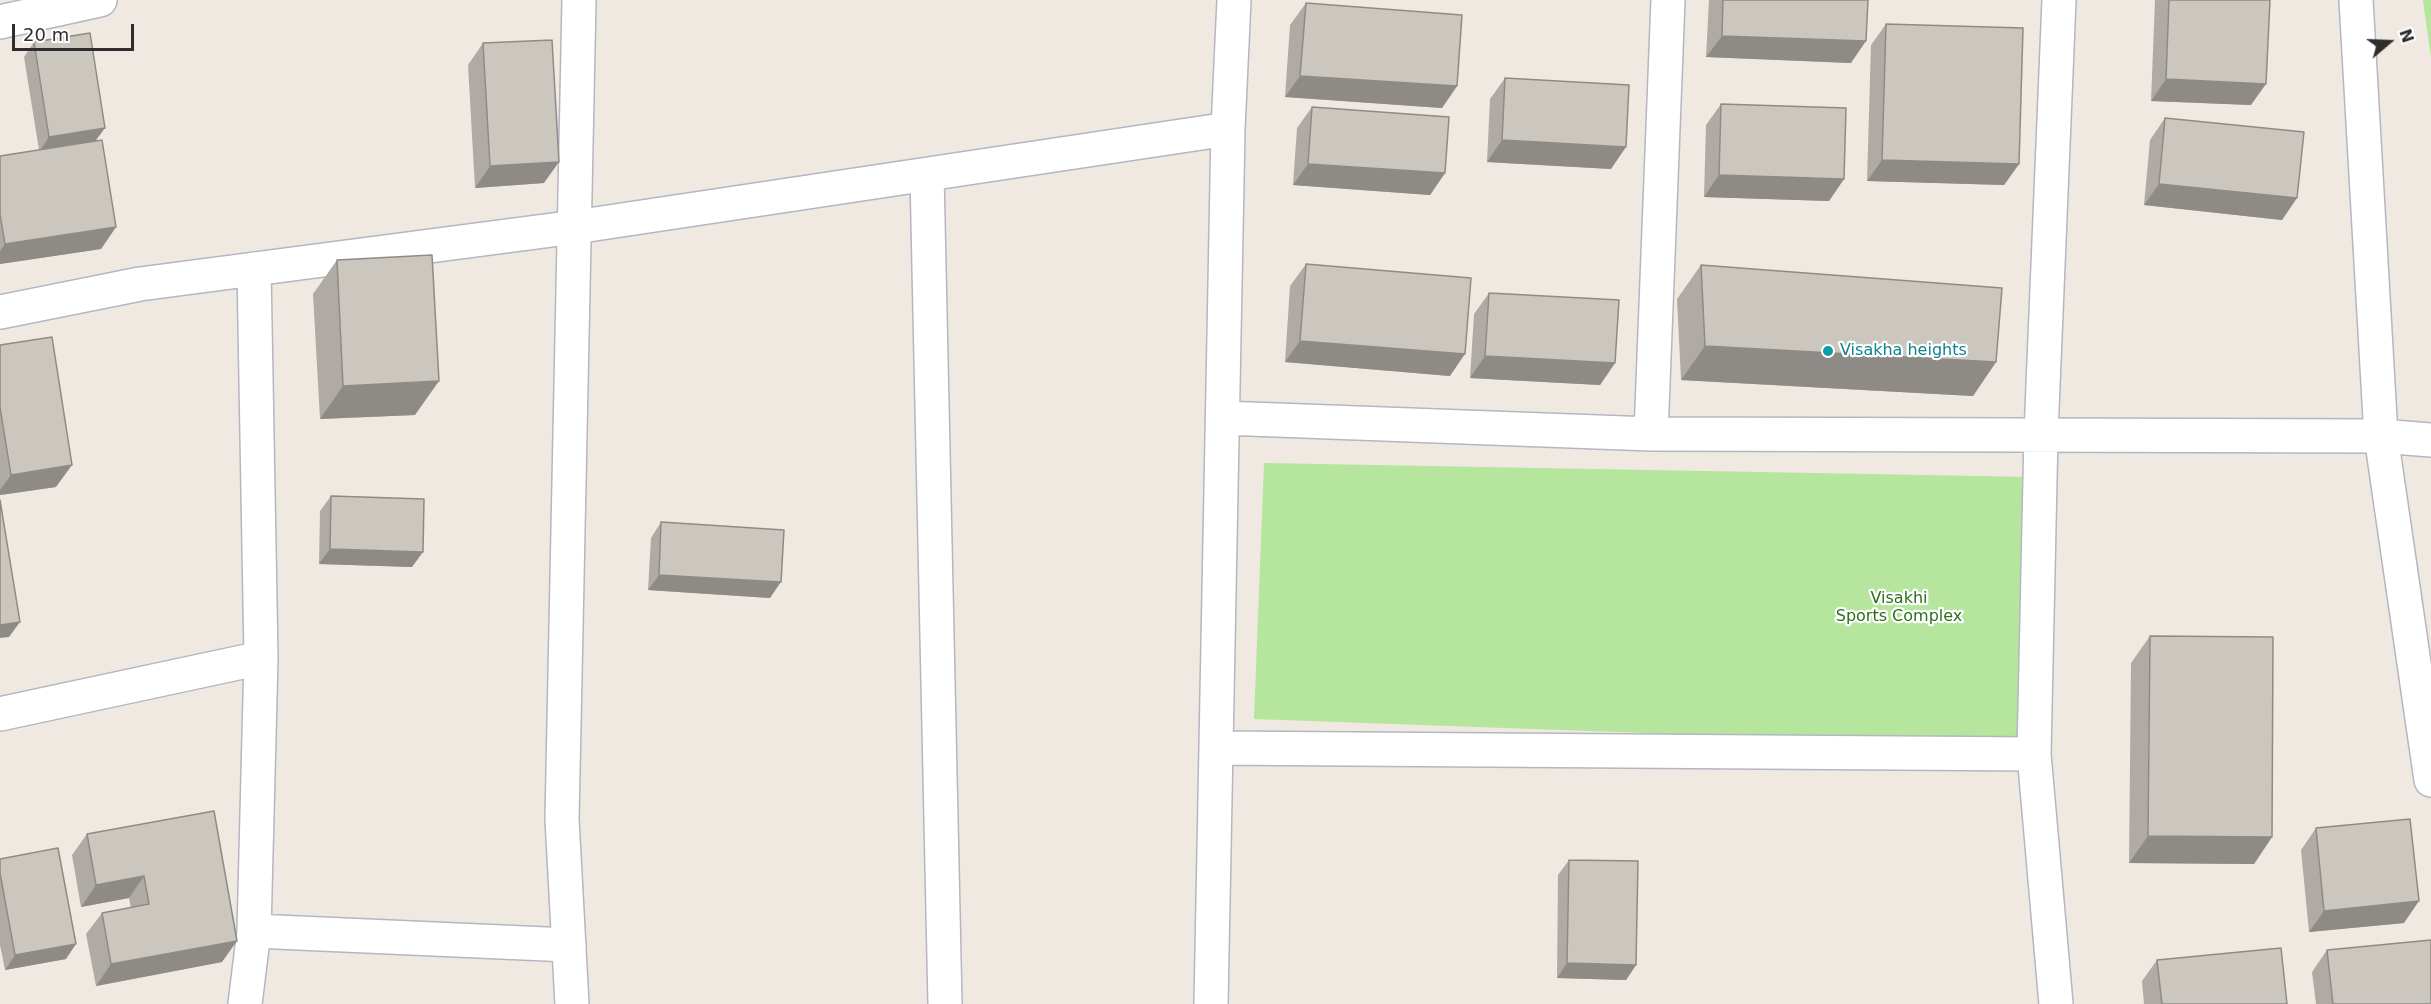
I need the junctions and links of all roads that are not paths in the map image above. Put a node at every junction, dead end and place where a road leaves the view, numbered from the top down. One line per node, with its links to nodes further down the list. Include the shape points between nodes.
1 (100, 0): 7 (street)
2 (579, 0): 10 (street)
3 (1234, 0): 8 (street)
4 (1668, 0): 14 (street)
5 (2059, 0): 15 (street)
6 (2356, 0): 16 (street)
7 (0, 22)
8 (1228, 129): 9 (street); 13 (street)
9 (927, 175): 10 (street); 27 (street)
10 (575, 227): 11 (street); 24 (street, via 562,819)
11 (254, 269): 12 (street, via 141,284); 18 (street)
12 (0, 312)
13 (1222, 418): 14 (street); 20 (street)
14 (1651, 434): 15 (street)
15 (2042, 434): 16 (street); 21 (street)
16 (2381, 436): 17 (street); 22 (street)
17 (2431, 440)
18 (261, 658): 19 (street); 23 (street)
19 (0, 714)
20 (1216, 748): 21 (street); 28 (street)
21 (2034, 754): 29 (street)
22 (2431, 780)
23 (254, 931): 24 (street); 25 (street)
24 (569, 945): 26 (street)
25 (245, 1004)
26 (572, 1004)
27 (945, 1004)
28 (1211, 1004)
29 (2056, 1004)

